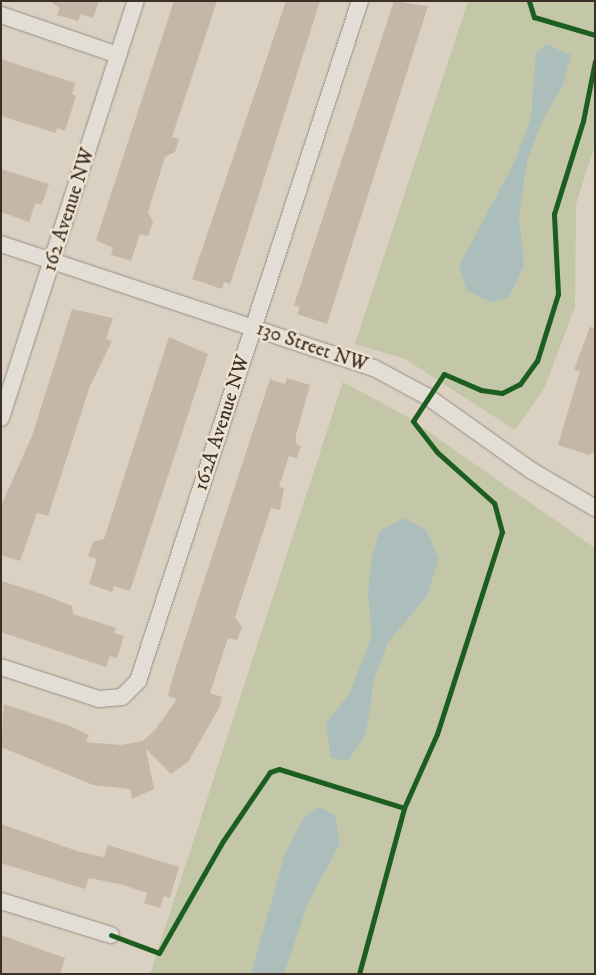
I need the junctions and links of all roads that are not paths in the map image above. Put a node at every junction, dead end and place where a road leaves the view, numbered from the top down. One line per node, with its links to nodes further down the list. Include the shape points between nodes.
1 (136, 1): 4 (street, 162 Avenue NW)
2 (360, 1): 7 (street, 162A Avenue NW)
3 (1, 15): 4 (street)
4 (118, 55): 6 (street, 162 Avenue NW)
5 (1, 244): 6 (street, 130 Street NW)
6 (52, 261): 7 (street, 130 Street NW); 8 (street, 162 Avenue NW)
7 (253, 327): 9 (street, 130 Street NW, via 401,380 532,471); 10 (street, 162A Avenue NW, via 138,681 122,697 100,699)
8 (1, 418)
9 (595, 508)
10 (1, 667)
11 (1, 901): 12 (street)
12 (111, 935)

